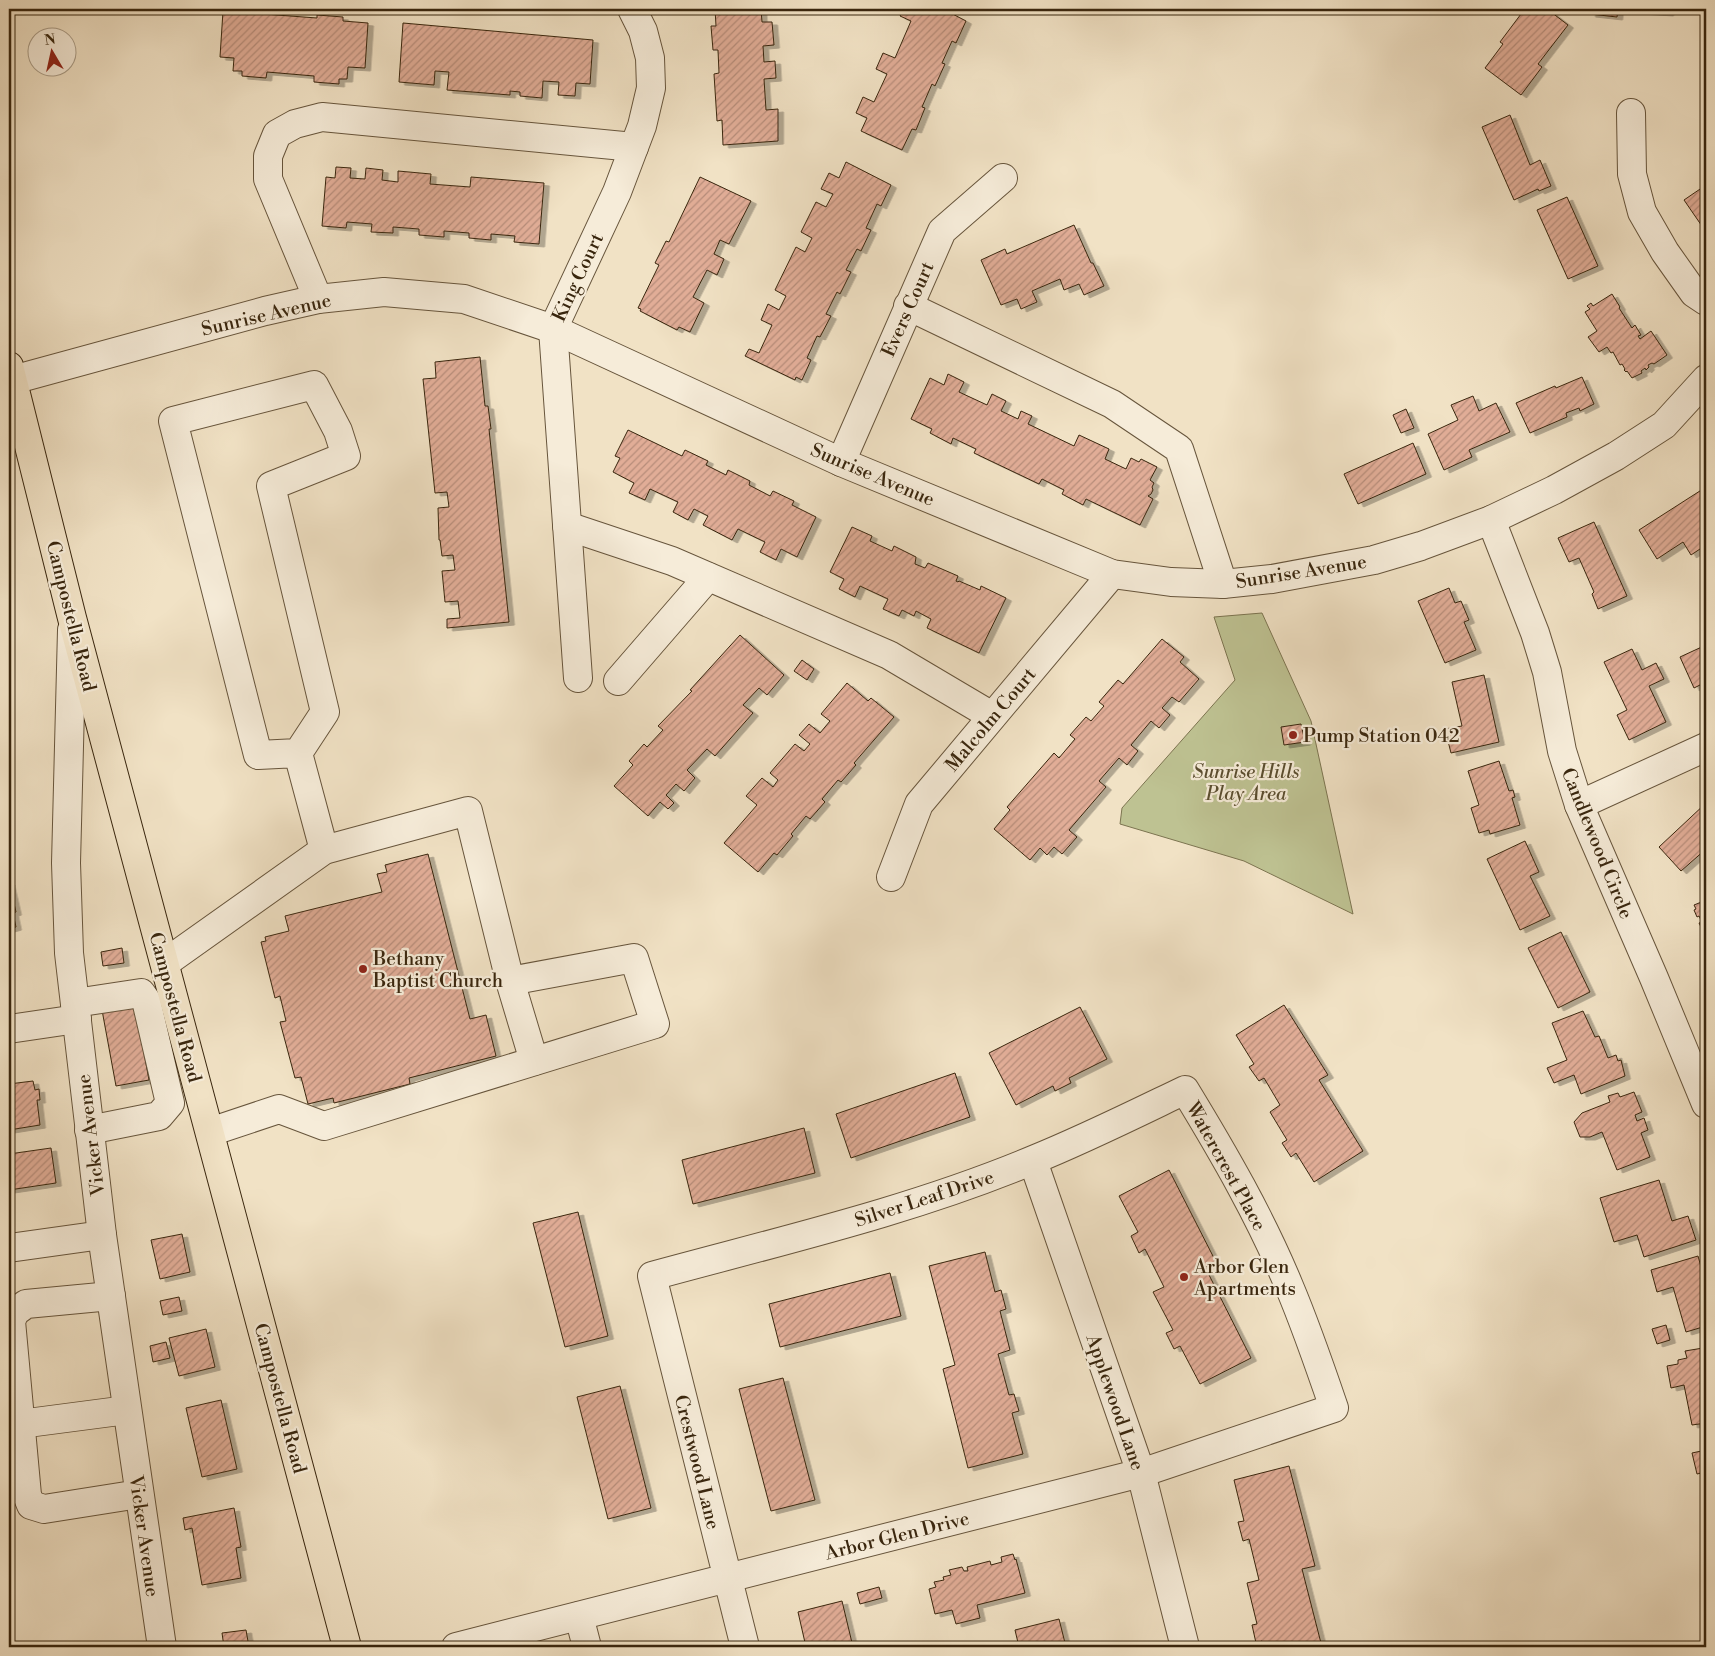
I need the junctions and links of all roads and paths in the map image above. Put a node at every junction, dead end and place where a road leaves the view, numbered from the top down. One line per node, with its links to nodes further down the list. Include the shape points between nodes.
1 (632, 9): 3 (street, King Court, via 650,58 651,88)
2 (1631, 113): 6 (street, via 1632,174 1642,212 1694,293)
3 (634, 147): 5 (street, via 322,117 295,124 277,134 268,156 268,179); 8 (street, King Court, via 617,192)
4 (1003, 178): 7 (street, Evers Court, via 942,230)
5 (318, 299): 8 (street, Sunrise Avenue, via 384,292 464,300); 9 (street, Sunrise Avenue)
6 (1706, 301)
7 (908, 306): 11 (street, Evers Court); 16 (street, via 1112,404 1179,448)
8 (553, 329): 11 (street, Sunrise Avenue); 13 (street, King Court)
9 (10, 376): 17 (main road, Campostella Road)
10 (1706, 379): 12 (street, Sunrise Avenue, via 1664,425 1600,465)
11 (840, 462): 14 (street, Sunrise Avenue)
12 (1491, 520): 16 (street, Sunrise Avenue, via 1374,560 1272,579); 23 (street, Candlewood Circle, via 1535,633 1547,672 1562,751)
13 (567, 526): 15 (street, via 672,561); 18 (street, King Court)
14 (1112, 574): 16 (street, Sunrise Avenue, via 1172,582); 20 (street, Malcolm Court)
15 (708, 577): 19 (street); 20 (street, via 889,655)
16 (1222, 584)
17 (72, 618): 26 (main road, Campostella Road); 28 (street, Vicker Avenue, via 66,864 69,953)
18 (578, 678)
19 (618, 682)
20 (992, 716): 25 (street, Malcolm Court, via 919,804)
21 (1706, 747): 23 (street)
22 (298, 753): 22 (street, via 258,754 173,421 314,385 338,431 346,456 271,486 325,712); 24 (street)
23 (1579, 805): 32 (street, Candlewood Circle)
24 (324, 850): 26 (street); 27 (street, via 468,811)
25 (891, 877)
26 (165, 963): 34 (main road, Campostella Road)
27 (510, 981): 30 (street); 30 (street, via 634,958 655,1024)
28 (76, 1011): 29 (street); 33 (street, Vicker Avenue); 33 (street, via 141,993 146,1000 170,1103 159,1116)
29 (9, 1029)
30 (534, 1061): 34 (street, via 324,1126 279,1109)
31 (1185, 1090): 35 (street, Silver Leaf Drive); 40 (street, Watercrest Place, via 1224,1154 1289,1285)
32 (1706, 1104)
33 (90, 1130): 36 (street, Vicker Avenue)
34 (210, 1132): 48 (main road, Campostella Road)
35 (1033, 1160): 38 (street, Silver Leaf Drive, via 858,1220); 43 (street, Applewood Lane)
36 (102, 1235): 37 (street); 39 (street, Vicker Avenue)
37 (9, 1248)
38 (652, 1276): 45 (street, Crestwood Lane)
39 (111, 1296): 41 (street, Vicker Avenue); 42 (street, via 26,1304 15,1312 11,1321)
40 (1334, 1408): 43 (street, Arbor Glen Drive)
41 (127, 1410): 42 (street); 44 (street, Vicker Avenue)
42 (20, 1424): 44 (street, via 27,1495 32,1505 44,1509)
43 (1141, 1473): 45 (street, Arbor Glen Drive); 52 (street, Applewood Lane)
44 (139, 1494): 47 (street, Vicker Avenue)
45 (728, 1579): 46 (street, Arbor Glen Drive); 51 (street, Crestwood Lane)
46 (579, 1616): 49 (street, Arbor Glen Drive); 50 (street)
47 (162, 1647)
48 (348, 1647)
49 (456, 1647)
50 (587, 1647)
51 (745, 1647)
52 (1184, 1647)

